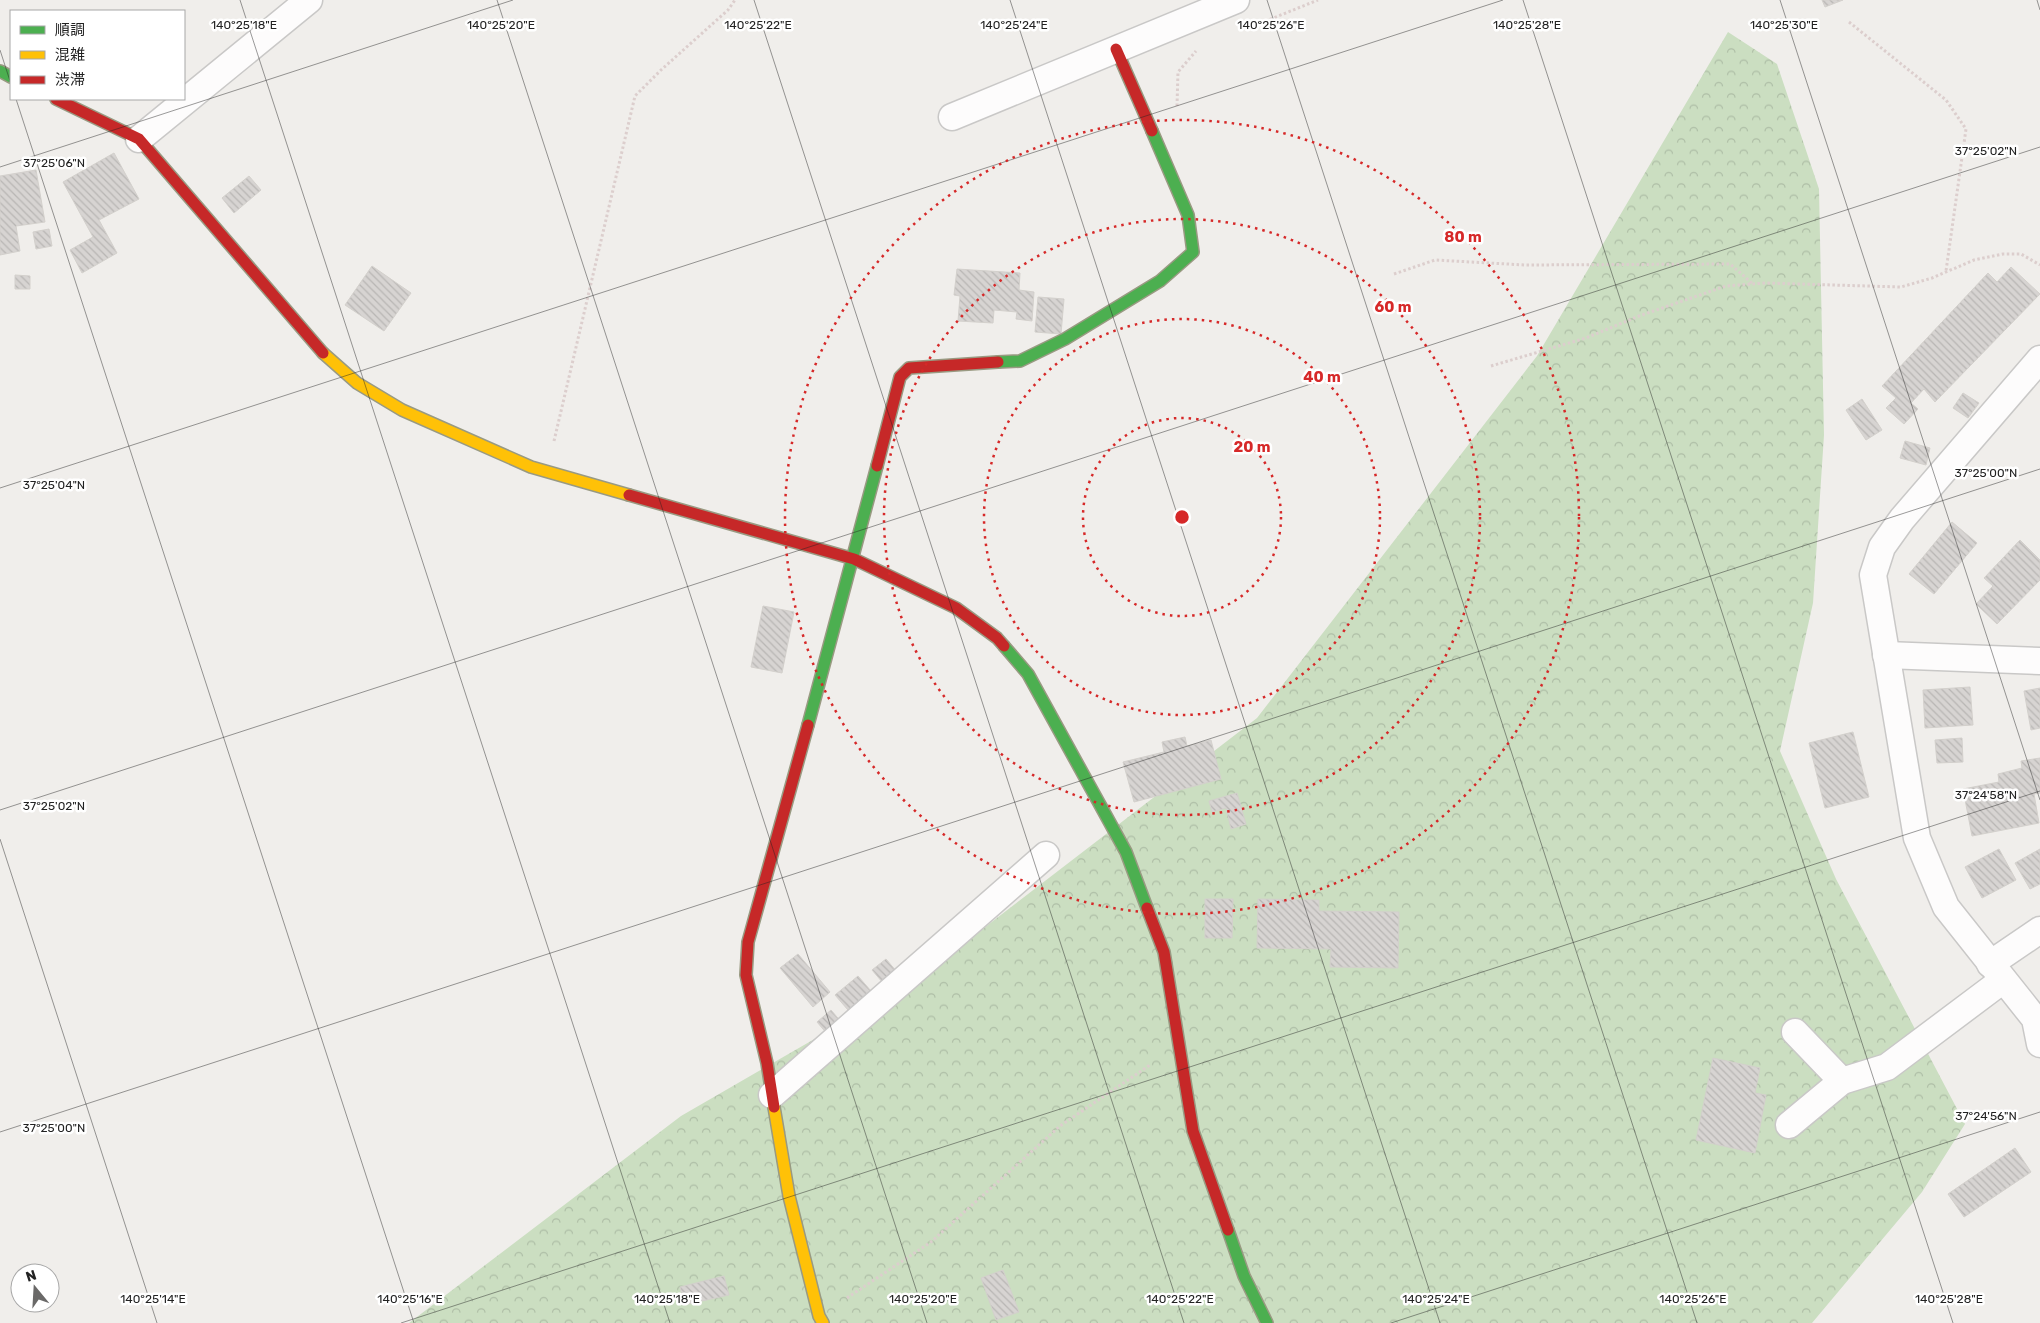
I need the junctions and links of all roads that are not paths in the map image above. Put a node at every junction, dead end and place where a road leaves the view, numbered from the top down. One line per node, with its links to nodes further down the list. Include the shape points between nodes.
1 (310, 0): 6 (street)
2 (1236, 0): 3 (street)
3 (1116, 49): 5 (street); 8 (street, via 1188,215 1193,252 1160,281 1065,339 1020,361 909,368 900,377)
4 (58, 100): 6 (street)
5 (952, 117)
6 (138, 139): 8 (street, via 318,349 357,383 402,410 531,467)
7 (2040, 359): 9 (street, via 1902,519 1882,547 1873,575)
8 (854, 559): 17 (street, via 748,942 746,975); 20 (street, via 956,608 997,638 1028,674 1126,852 1164,952 1192,1131 1244,1276)
9 (1886, 655): 10 (street); 13 (street, via 1918,838 1946,907)
10 (2040, 661)
11 (1046, 855): 17 (street)
12 (2040, 930): 13 (street)
13 (1997, 972): 15 (street, via 2035,1019); 16 (street, via 1887,1067)
14 (1795, 1032): 16 (street)
15 (2040, 1044)
16 (1842, 1081): 18 (street)
17 (772, 1095): 19 (street, via 789,1196)
18 (1789, 1125)
19 (821, 1320)
20 (1267, 1323)

